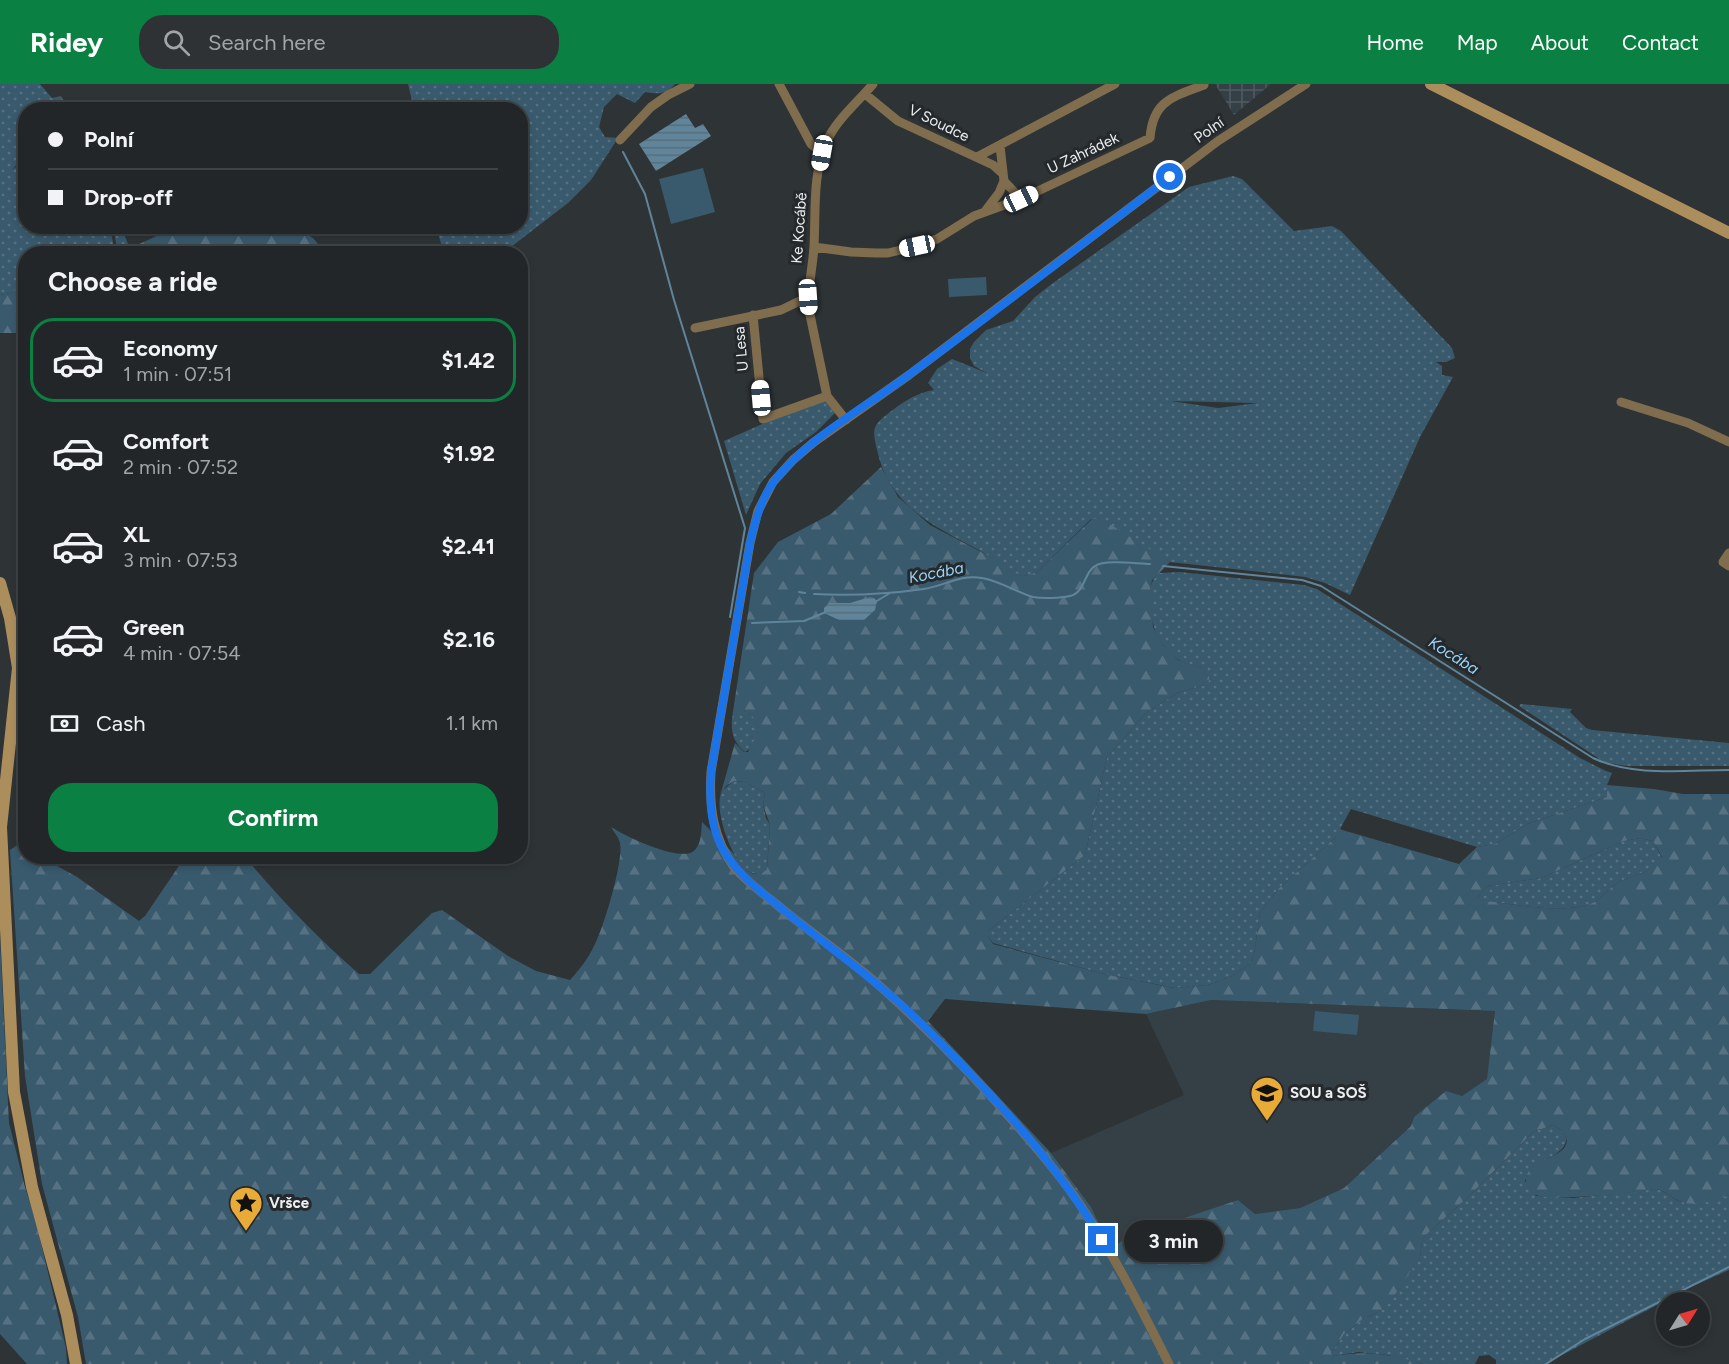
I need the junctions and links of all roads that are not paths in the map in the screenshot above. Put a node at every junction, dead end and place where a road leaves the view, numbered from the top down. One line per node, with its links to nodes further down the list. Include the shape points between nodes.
1 (690, 84): 9 (street, via 651,107)
2 (779, 84): 11 (street, via 811,144)
3 (873, 84): 8 (street, Ke Kocábě)
4 (1115, 84): 10 (street)
5 (1306, 84): 23 (street, Polní, via 1218,141)
6 (1431, 84): 16 (main road)
7 (1204, 85): 14 (street, U Zahrádek, via 1160,106 1150,138)
8 (866, 94): 11 (street, Ke Kocábě, via 837,125); 12 (street, V Soudce, via 898,121)
9 (620, 140)
10 (1000, 146): 12 (street); 13 (street)
11 (822, 153): 17 (street, Ke Kocábě, via 814,198)
12 (977, 157): 13 (street, V Soudce, via 993,165)
13 (1003, 178): 14 (street, V Soudce); 15 (street, via 999,193)
14 (1021, 199): 15 (street, U Zahrádek)
15 (985, 211): 17 (street, U Zahrádek, via 937,239 907,249 876,253)
16 (1729, 233)
17 (814, 247): 18 (street, Ke Kocábě)
18 (808, 297): 19 (street, U Lesa, via 781,310); 21 (street, Ke Kocábě)
19 (753, 315): 20 (street, U Lesa); 21 (street, U Lesa, via 763,419)
20 (695, 328)
21 (827, 396): 23 (street, Ke Kocábě)
22 (1621, 402): 24 (street, via 1689,423)
23 (846, 420): 30 (street, Polní, via 793,460 773,482 758,511 711,772 711,815 716,834 725,853 749,883 921,1023 1032,1142 1087,1215)
24 (1729, 441)
25 (1729, 553): 26 (street, via 1723,562)
26 (1729, 566)
27 (0, 583): 28 (main road, via 18,668)
28 (1, 827): 29 (main road, via 14,1092 32,1187)
29 (76, 1364)
30 (1169, 1364)

